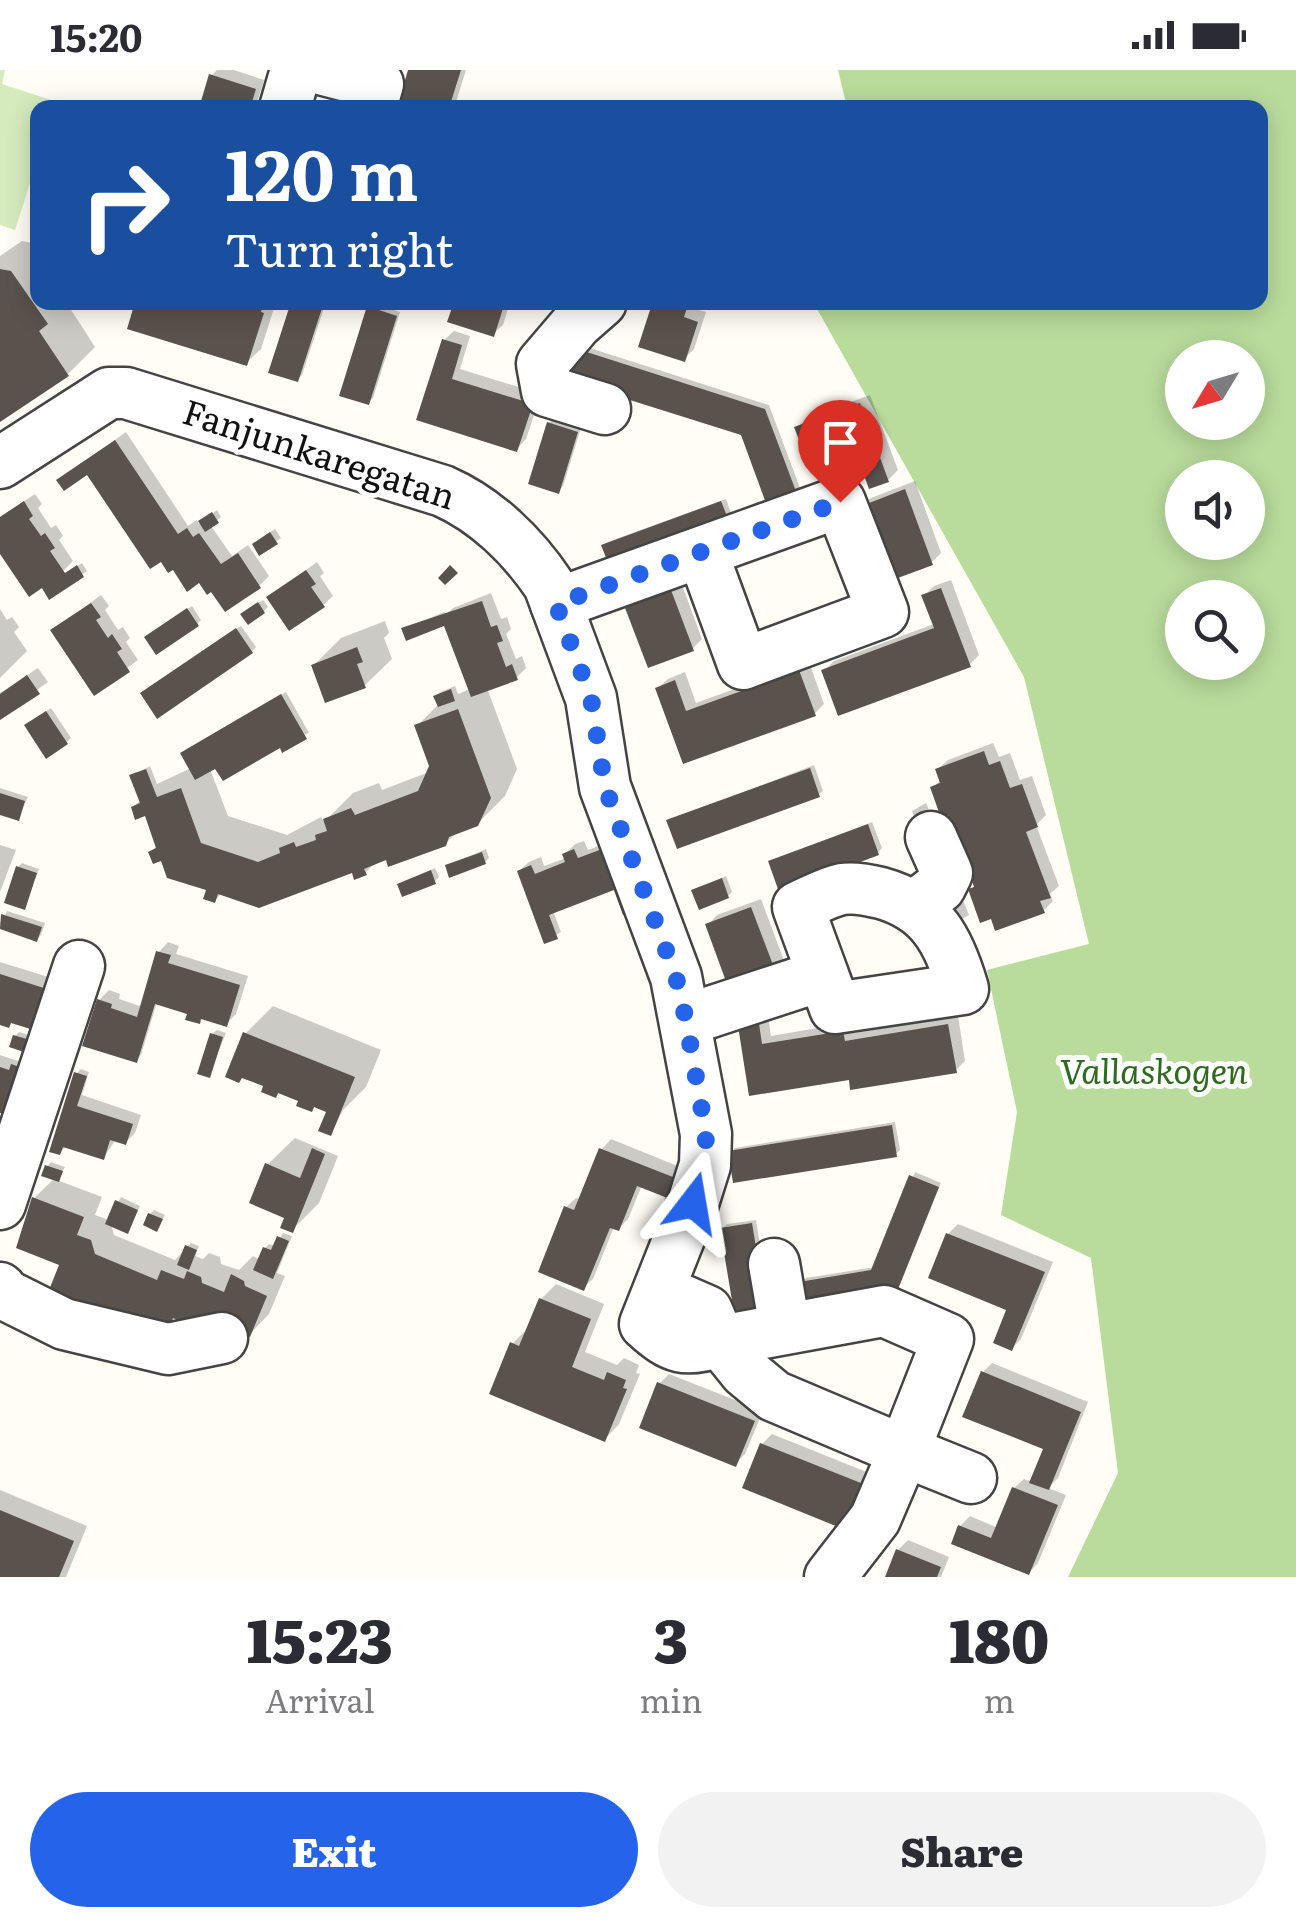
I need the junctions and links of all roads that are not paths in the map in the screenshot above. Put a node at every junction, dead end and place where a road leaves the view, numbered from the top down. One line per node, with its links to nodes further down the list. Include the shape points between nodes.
1 (296, 70): 3 (street)
2 (324, 70): 4 (street, via 378,84)
3 (287, 100)
4 (373, 100)
5 (592, 310): 6 (street, via 542,364 548,391)
6 (605, 409)
7 (0, 463): 9 (street, Fanjunkaregatan, via 109,392 126,392 464,501 539,569)
8 (702, 552): 9 (street)
9 (556, 604): 14 (street, Fanjunkaregatan, via 591,698 605,787 671,961)
10 (932, 837): 11 (street, via 947,873)
11 (915, 906): 13 (street, via 863,889 798,907); 13 (street, via 943,938 963,989)
12 (80, 966): 15 (street)
13 (811, 990): 14 (street)
14 (686, 1020): 20 (street, Fanjunkaregatan, via 706,1134 705,1165 644,1324 662,1340 693,1350)
15 (0, 1204)
16 (774, 1264): 18 (street)
17 (2, 1294): 19 (street, via 64,1324 168,1349)
18 (785, 1328): 20 (street); 21 (street, via 884,1312 948,1339)
19 (222, 1338)
20 (720, 1341): 21 (street, via 774,1396)
21 (904, 1451): 22 (street); 23 (street, via 876,1519)
22 (971, 1478)
23 (830, 1577)

